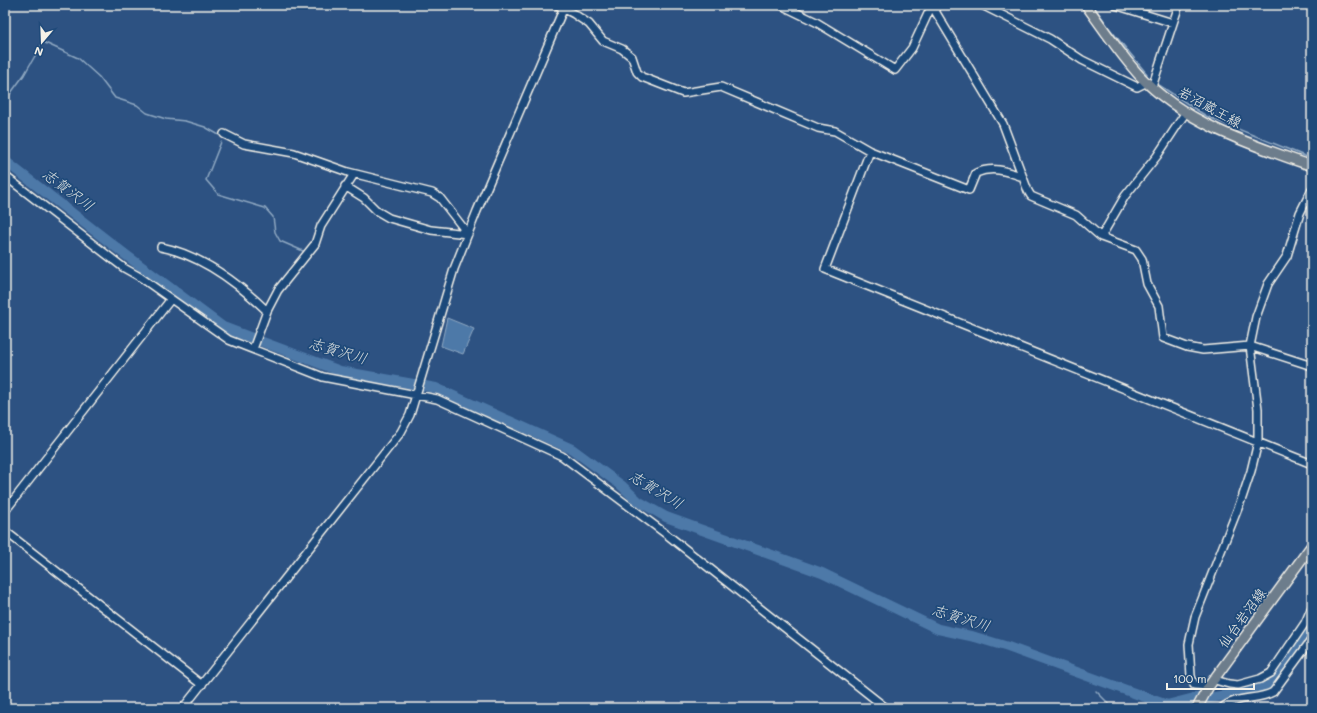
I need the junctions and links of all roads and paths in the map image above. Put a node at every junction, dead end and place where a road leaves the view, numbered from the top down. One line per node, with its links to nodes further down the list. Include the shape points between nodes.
1 (781, 5): 7 (street, via 816,22 895,70 912,48)
2 (982, 5): 9 (street, via 1050,39 1082,60 1137,88)
3 (1086, 5): 9 (main road, 岩沼蔵王線, via 1128,62)
4 (1115, 5): 8 (street)
5 (1178, 5): 8 (street)
6 (562, 6): 12 (street, via 588,24 603,41 622,49 632,57 637,72 642,77 684,93 721,87 818,128 835,131); 19 (street)
7 (932, 6): 16 (street, via 1003,124)
8 (1173, 23): 9 (street)
9 (1150, 84): 10 (main road, 岩沼蔵王線)
10 (1186, 112): 13 (main road, 岩沼蔵王線, via 1240,139); 20 (street, via 1157,156 1125,196)
11 (224, 134): 14 (street, via 244,144 294,153)
12 (870, 151): 16 (street, via 969,190 976,173 983,170 998,168); 28 (street, via 824,269)
13 (1312, 166)
14 (354, 174): 17 (street); 19 (street, via 432,193 440,198)
15 (5, 176): 22 (street, via 124,268)
16 (1023, 177): 20 (street, via 1031,196 1076,215)
17 (345, 186): 19 (street, via 389,218 431,230); 23 (street, via 321,226 315,244 290,272)
18 (1312, 189): 24 (street, via 1300,213 1287,256 1260,301)
19 (468, 234): 27 (street, via 443,302)
20 (1101, 237): 24 (street, via 1131,247 1140,255 1147,284 1160,312 1163,338 1203,350)
21 (161, 247): 23 (street, via 193,256 252,297)
22 (171, 299): 25 (street, via 229,340); 30 (street)
23 (267, 311): 25 (street)
24 (1250, 346): 26 (street); 28 (street, via 1258,409)
25 (253, 349): 27 (street, via 330,379)
26 (1312, 366)
27 (418, 393): 36 (street, via 401,432); 39 (street, via 473,414 562,456 670,537)
28 (1258, 442): 29 (street); 37 (street, via 1251,471 1195,617 1189,644 1194,685)
29 (1312, 464)
30 (5, 510)
31 (5, 531): 36 (street)
32 (1312, 544): 33 (main road, 仙台岩沼線)
33 (1309, 554): 37 (main road, 仙台岩沼線)
34 (1312, 607): 37 (street, via 1305,623 1271,674 1238,685)
35 (1312, 639): 41 (street, via 1273,692 1266,696 1231,702)
36 (202, 685): 38 (street)
37 (1210, 686): 40 (main road, 仙台岩沼線)
38 (183, 708)
39 (886, 708)
40 (1197, 708)
41 (1222, 708)

